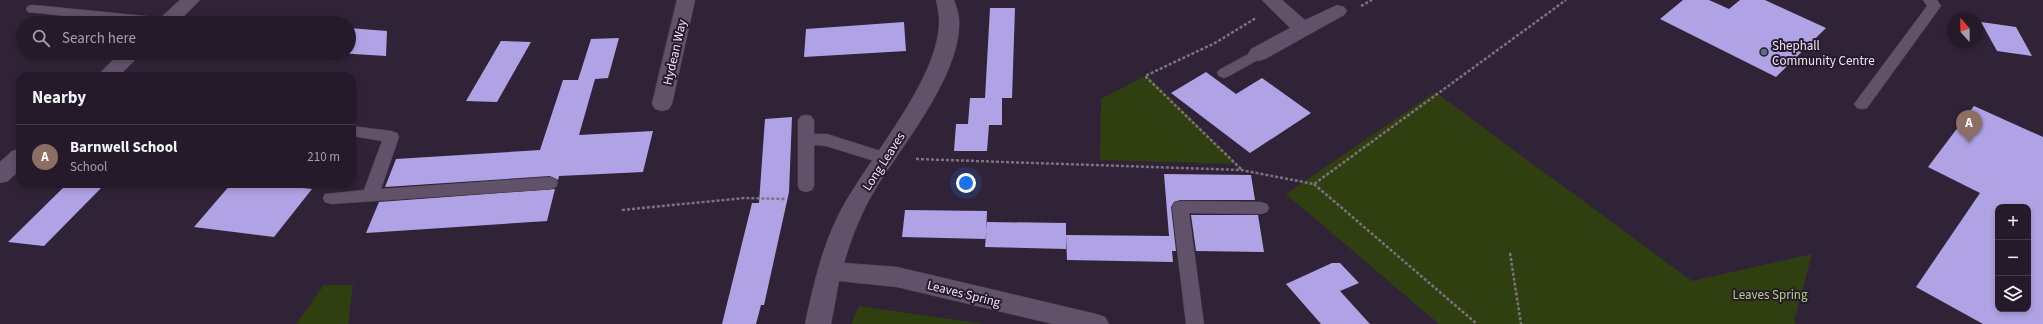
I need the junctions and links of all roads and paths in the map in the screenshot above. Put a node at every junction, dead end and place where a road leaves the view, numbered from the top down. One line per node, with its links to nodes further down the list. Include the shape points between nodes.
1 (191, 0): 10 (street)
2 (686, 0): 16 (street, Hydean Way)
3 (945, 0): 21 (street, Long Leaves, via 949,18 941,58 909,122)
4 (1271, 0): 11 (street)
5 (1566, 0): 25 (path)
6 (1930, 0): 17 (lane, via 1934,6)
7 (33, 9): 9 (lane)
8 (1337, 11): 11 (street)
9 (99, 16)
10 (173, 16)
11 (1304, 29): 12 (street)
12 (1258, 54): 15 (lane)
13 (124, 60): 14 (street)
14 (111, 72)
15 (1224, 73)
16 (662, 104)
17 (1862, 104)
18 (806, 120): 20 (lane)
19 (356, 132): 27 (lane, via 391,137)
20 (806, 139): 21 (lane, via 827,140); 26 (lane)
21 (884, 158): 25 (path, via 1241,170); 33 (street, Long Leaves, via 844,226)
22 (16, 161): 23 (street)
23 (0, 175)
24 (550, 183): 27 (lane)
25 (1314, 184): 37 (path)
26 (806, 186)
27 (370, 196): 28 (lane)
28 (331, 198)
29 (792, 199): 31 (path, via 744,198)
30 (1261, 208): 36 (lane, via 1180,207)
31 (622, 210)
32 (1510, 253): 38 (path)
33 (831, 271): 34 (street, Long Leaves); 35 (street, Leaves Spring, via 897,277)
34 (818, 324)
35 (1096, 324)
36 (1195, 324)
37 (1477, 324)
38 (1521, 324)

